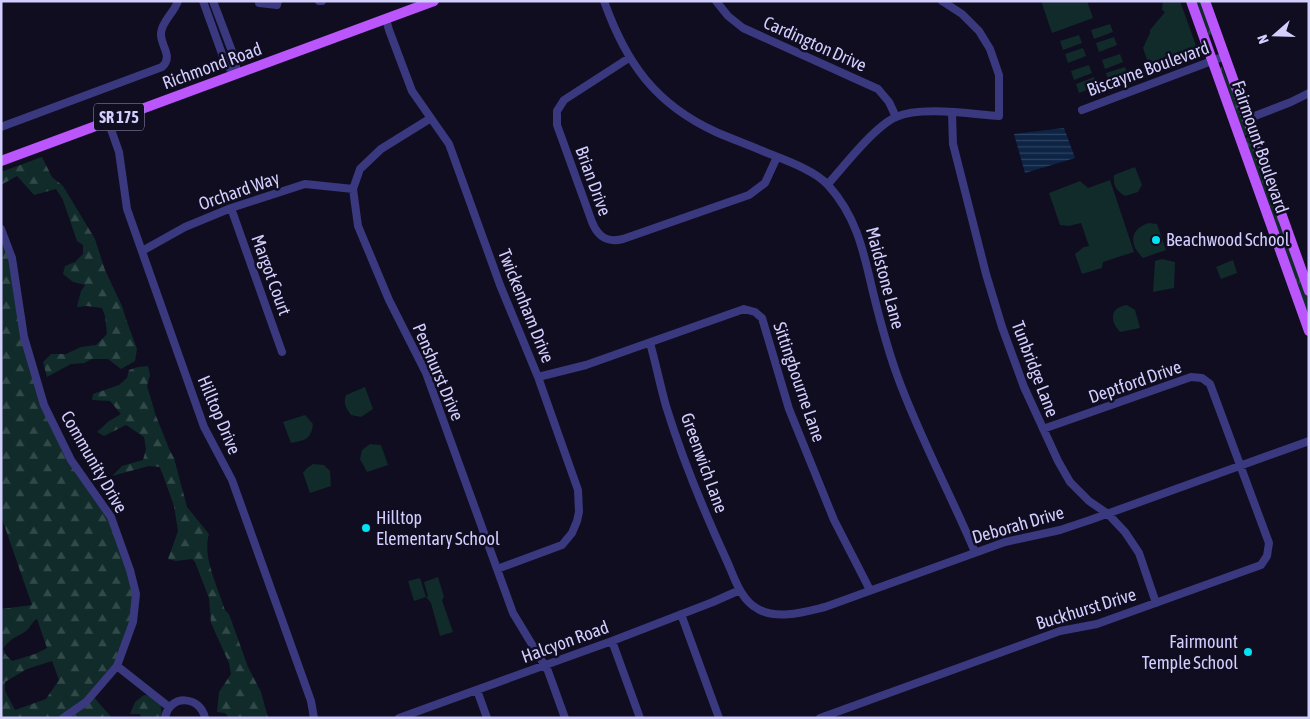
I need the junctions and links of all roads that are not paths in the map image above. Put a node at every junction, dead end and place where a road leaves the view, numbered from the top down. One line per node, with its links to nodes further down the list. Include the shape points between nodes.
1 (178, 1): 24 (street, via 161,31 168,58 162,67)
2 (203, 1): 16 (street, via 226,65)
3 (213, 1): 16 (street, via 236,62)
4 (259, 1): 5 (street, via 277,5)
5 (278, 1)
6 (434, 1): 12 (main road, Richmond Road / SR 175)
7 (604, 1): 14 (street, Maidstone Lane)
8 (716, 1): 20 (street, Cardington Drive, via 743,28 878,89)
9 (942, 1): 19 (street, via 979,31 990,49 999,75 999,116)
10 (1190, 1): 15 (main road, Fairmount Boulevard)
11 (1205, 1): 13 (main road, Fairmount Boulevard)
12 (386, 18): 16 (main road, Richmond Road / SR 175); 21 (street, Twickenham Drive, via 412,91)
13 (1225, 56): 15 (street, Biscayne Boulevard); 22 (main road, Fairmount Boulevard)
14 (629, 58): 25 (street, Maidstone Lane, via 661,96 686,115 716,132); 25 (street, Brian Drive, via 564,100 557,111 557,125 594,229 603,238 610,241 623,239 745,197 765,183)
15 (1212, 61): 18 (street, Biscayne Boulevard); 33 (main road, Fairmount Boulevard)
16 (236, 74): 23 (main road, Richmond Road / SR 175)
17 (1309, 93): 22 (street)
18 (1082, 110)
19 (952, 113): 20 (street, via 928,111); 37 (street, Tunbridge Lane, via 953,144 986,274 1020,378)
20 (896, 117): 27 (street, via 878,130)
21 (431, 118): 28 (street, via 381,149 360,169); 36 (street, Twickenham Drive, via 448,144 500,285)
22 (1247, 118): 32 (main road, Fairmount Boulevard)
23 (108, 121): 26 (main road, Richmond Road / SR 175); 31 (street, Hilltop Drive, via 119,152 127,210)
24 (1, 127)
25 (777, 157): 27 (street, Maidstone Lane)
26 (1, 161)
27 (828, 184): 41 (street, Maidstone Lane, via 855,225 896,374)
28 (353, 189): 29 (street, Orchard Way, via 305,184); 42 (street, Penshurst Drive, via 358,226 388,300 426,373)
29 (231, 208): 31 (street, Orchard Way, via 185,227); 35 (street, Margot Court)
30 (1, 229): 48 (street, Community Drive, via 12,258 24,337 44,406 71,460 111,516 132,578 136,594 133,622)
31 (142, 251): 55 (street, Hilltop Drive, via 204,427 232,480 311,701)
32 (1309, 291)
33 (1309, 331)
34 (650, 343): 36 (street, Sittingbourne Lane, via 586,365); 43 (street, Greenwich Lane, via 666,405 690,476); 44 (street, Sittingbourne Lane, via 744,309 762,318 789,409 834,520)
35 (282, 352)
36 (538, 376): 42 (street, Twickenham Drive, via 578,490 580,512 562,546)
37 (1043, 429): 39 (street, Deptford Drive, via 1191,377 1202,378 1210,384); 40 (street, Tunbridge Lane, via 1070,482)
38 (1309, 442): 39 (street, Deborah Drive)
39 (1240, 465): 40 (street, Deborah Drive); 45 (street, Buckhurst Drive, via 1269,543 1267,556 1261,565)
40 (1108, 514): 41 (street, Deborah Drive); 45 (street, Tunbridge Lane, via 1138,553)
41 (975, 552): 44 (street, Deborah Drive)
42 (498, 569): 49 (street, Penshurst Drive, via 514,613)
43 (740, 590): 44 (street, Deborah Drive, via 758,610 773,615 813,610); 46 (street, Halcyon Road)
44 (870, 590)
45 (1156, 603): 61 (street, Buckhurst Drive, via 1097,624 1060,631)
46 (681, 614): 47 (street, Halcyon Road); 60 (street)
47 (612, 640): 49 (street, Halcyon Road); 59 (street)
48 (117, 666): 51 (street); 52 (street, Community Drive, via 86,702)
49 (545, 666): 50 (street, Halcyon Road); 58 (street, Penshurst Drive)
50 (478, 690): 56 (street, Halcyon Road); 57 (street)
51 (169, 707): 53 (street); 54 (street, via 179,700 190,700 202,709)
52 (63, 718)
53 (165, 718)
54 (205, 718)
55 (314, 718)
56 (399, 718)
57 (488, 718)
58 (565, 718)
59 (640, 718)
60 (719, 718)
61 (820, 718)

